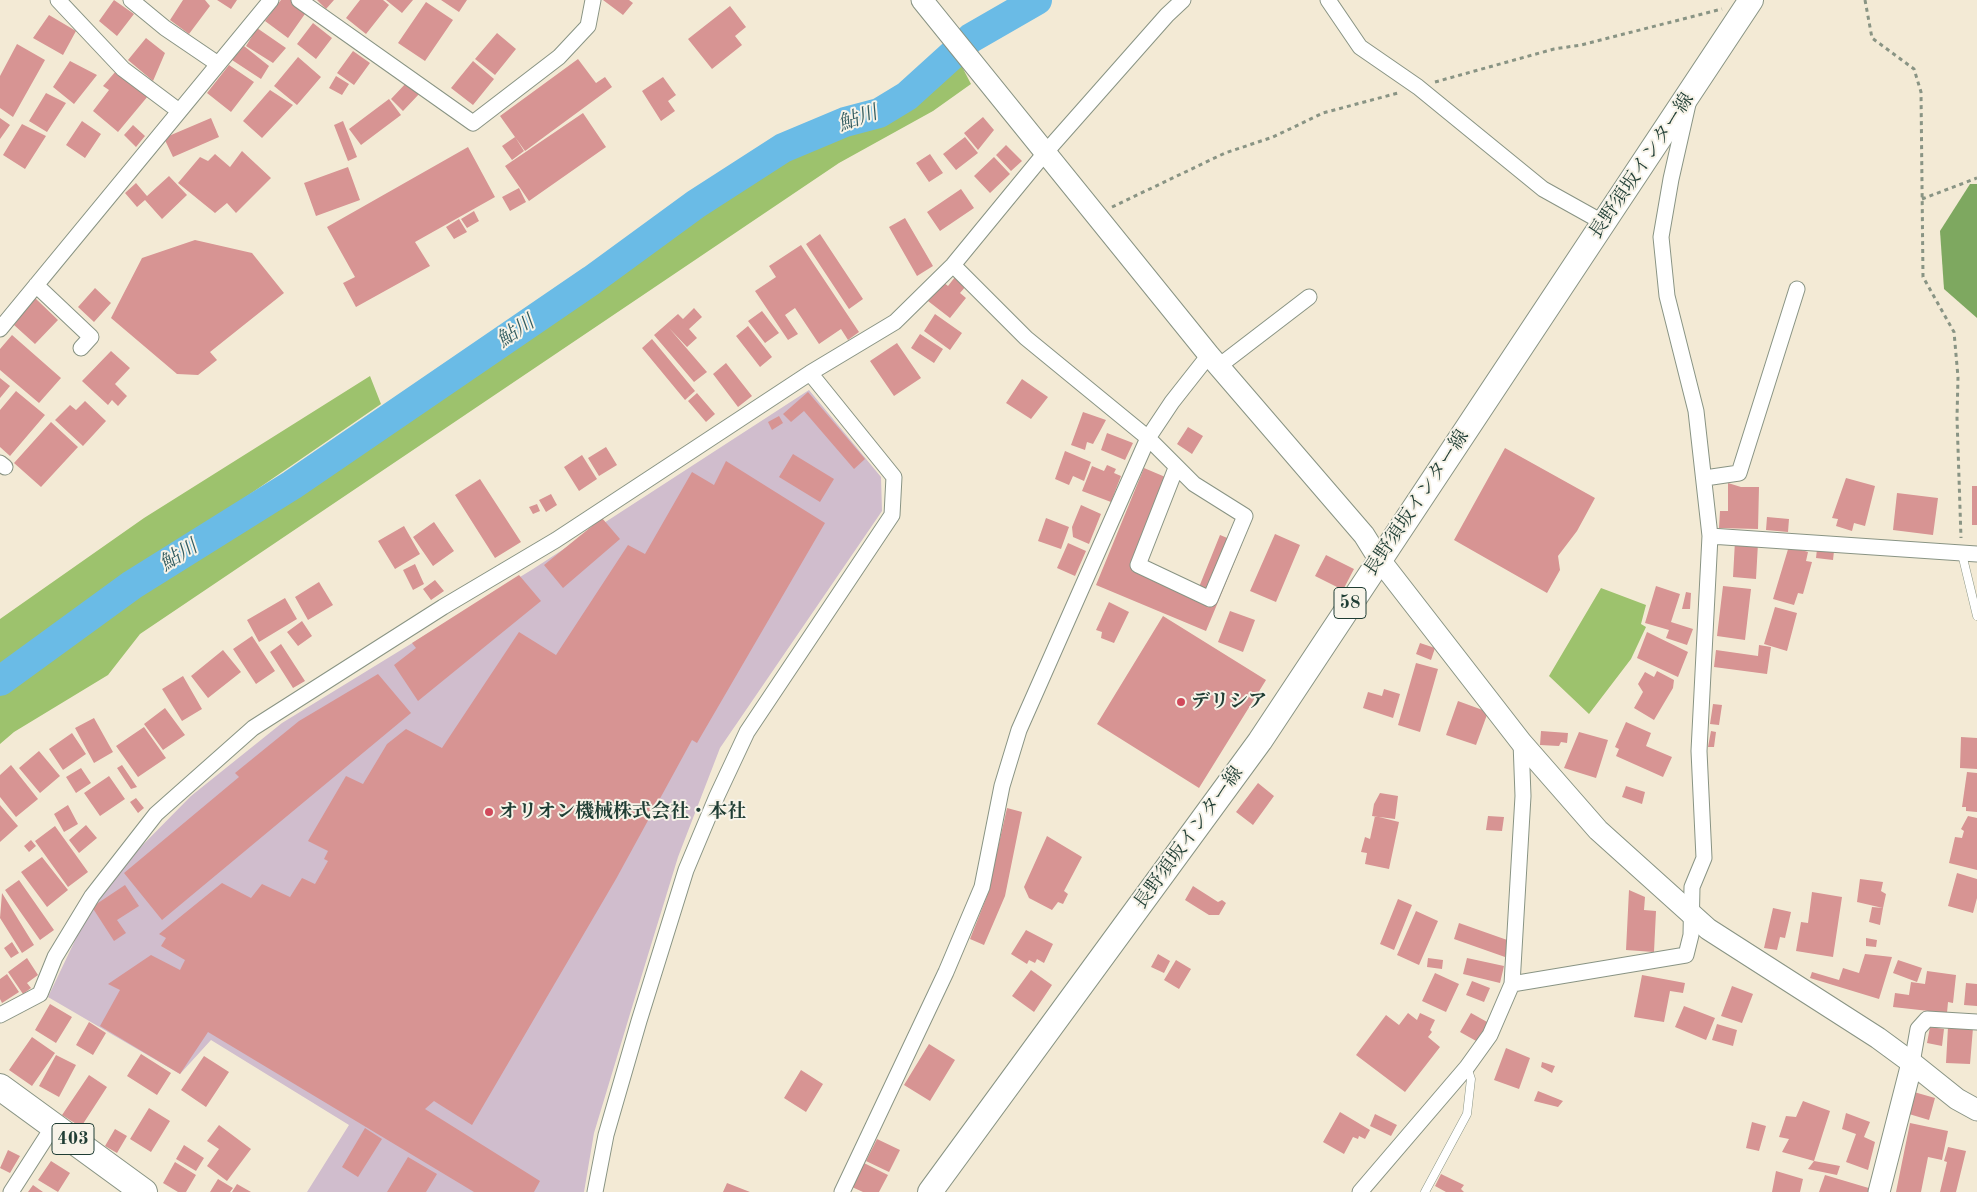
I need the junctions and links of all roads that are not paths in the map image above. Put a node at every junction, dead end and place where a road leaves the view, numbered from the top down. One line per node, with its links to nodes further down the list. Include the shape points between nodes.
1 (58, 0): 12 (street, via 123,69)
2 (131, 0): 10 (street)
3 (271, 0): 10 (street)
4 (299, 0): 5 (street, via 473,124 560,57 588,26)
5 (593, 0)
6 (922, 0): 13 (street)
7 (1183, 0): 13 (street)
8 (1328, 0): 14 (street, via 1360,47 1418,87 1543,189)
9 (1752, 0): 11 (main road, 長野須坂インター線 / 58)
10 (218, 64): 12 (street)
11 (1690, 93): 14 (main road, 長野須坂インター線 / 58); 25 (street, via 1661,237 1667,296 1696,411)
12 (179, 111): 16 (street)
13 (1045, 153): 15 (street); 21 (street)
14 (1604, 223): 29 (main road, 長野須坂インター線 / 58)
15 (953, 264): 22 (street, via 895,322); 23 (street, via 1026,338)
16 (36, 285): 19 (street); 20 (street, via 95,333)
17 (1797, 289): 25 (street, via 1739,473)
18 (1309, 297): 21 (street)
19 (0, 329)
20 (81, 348)
21 (1214, 360): 23 (street, via 1172,402); 29 (street)
22 (810, 372): 34 (street, via 556,540 443,607 253,728 156,814 92,896 55,957 40,994); 43 (street, via 894,477 892,515 746,732 717,796 686,870 639,1021 606,1134)
23 (1148, 438): 24 (street); 44 (street, via 1019,730 1002,786 982,887 946,972)
24 (1176, 468): 24 (street, via 1138,566 1210,599 1245,516 1194,484)
25 (1705, 478): 26 (street)
26 (1710, 536): 27 (street, via 1859,544); 32 (street, via 1698,751 1704,858 1692,887)
27 (1962, 554): 28 (street); 30 (lane)
28 (1977, 554)
29 (1380, 559): 31 (street); 45 (main road, 長野須坂インター線 / 58, via 1260,741)
30 (1977, 616)
31 (1521, 742): 32 (street, via 1598,830); 33 (street, via 1523,796)
32 (1690, 914): 33 (street, via 1691,935 1686,955); 36 (street)
33 (1512, 984): 37 (street, via 1490,1035)
34 (0, 1015)
35 (1977, 1022): 36 (street, via 1927,1018 1918,1029)
36 (1912, 1063): 39 (street, via 1957,1099); 48 (street)
37 (1466, 1067): 46 (street); 47 (lane, via 1471,1079 1467,1114)
38 (0, 1087): 40 (highway, 403)
39 (1977, 1110)
40 (54, 1125): 41 (street); 42 (highway, 403)
41 (11, 1192)
42 (144, 1192)
43 (595, 1192)
44 (842, 1192)
45 (930, 1192)
46 (1360, 1192)
47 (1425, 1192)
48 (1879, 1192)

